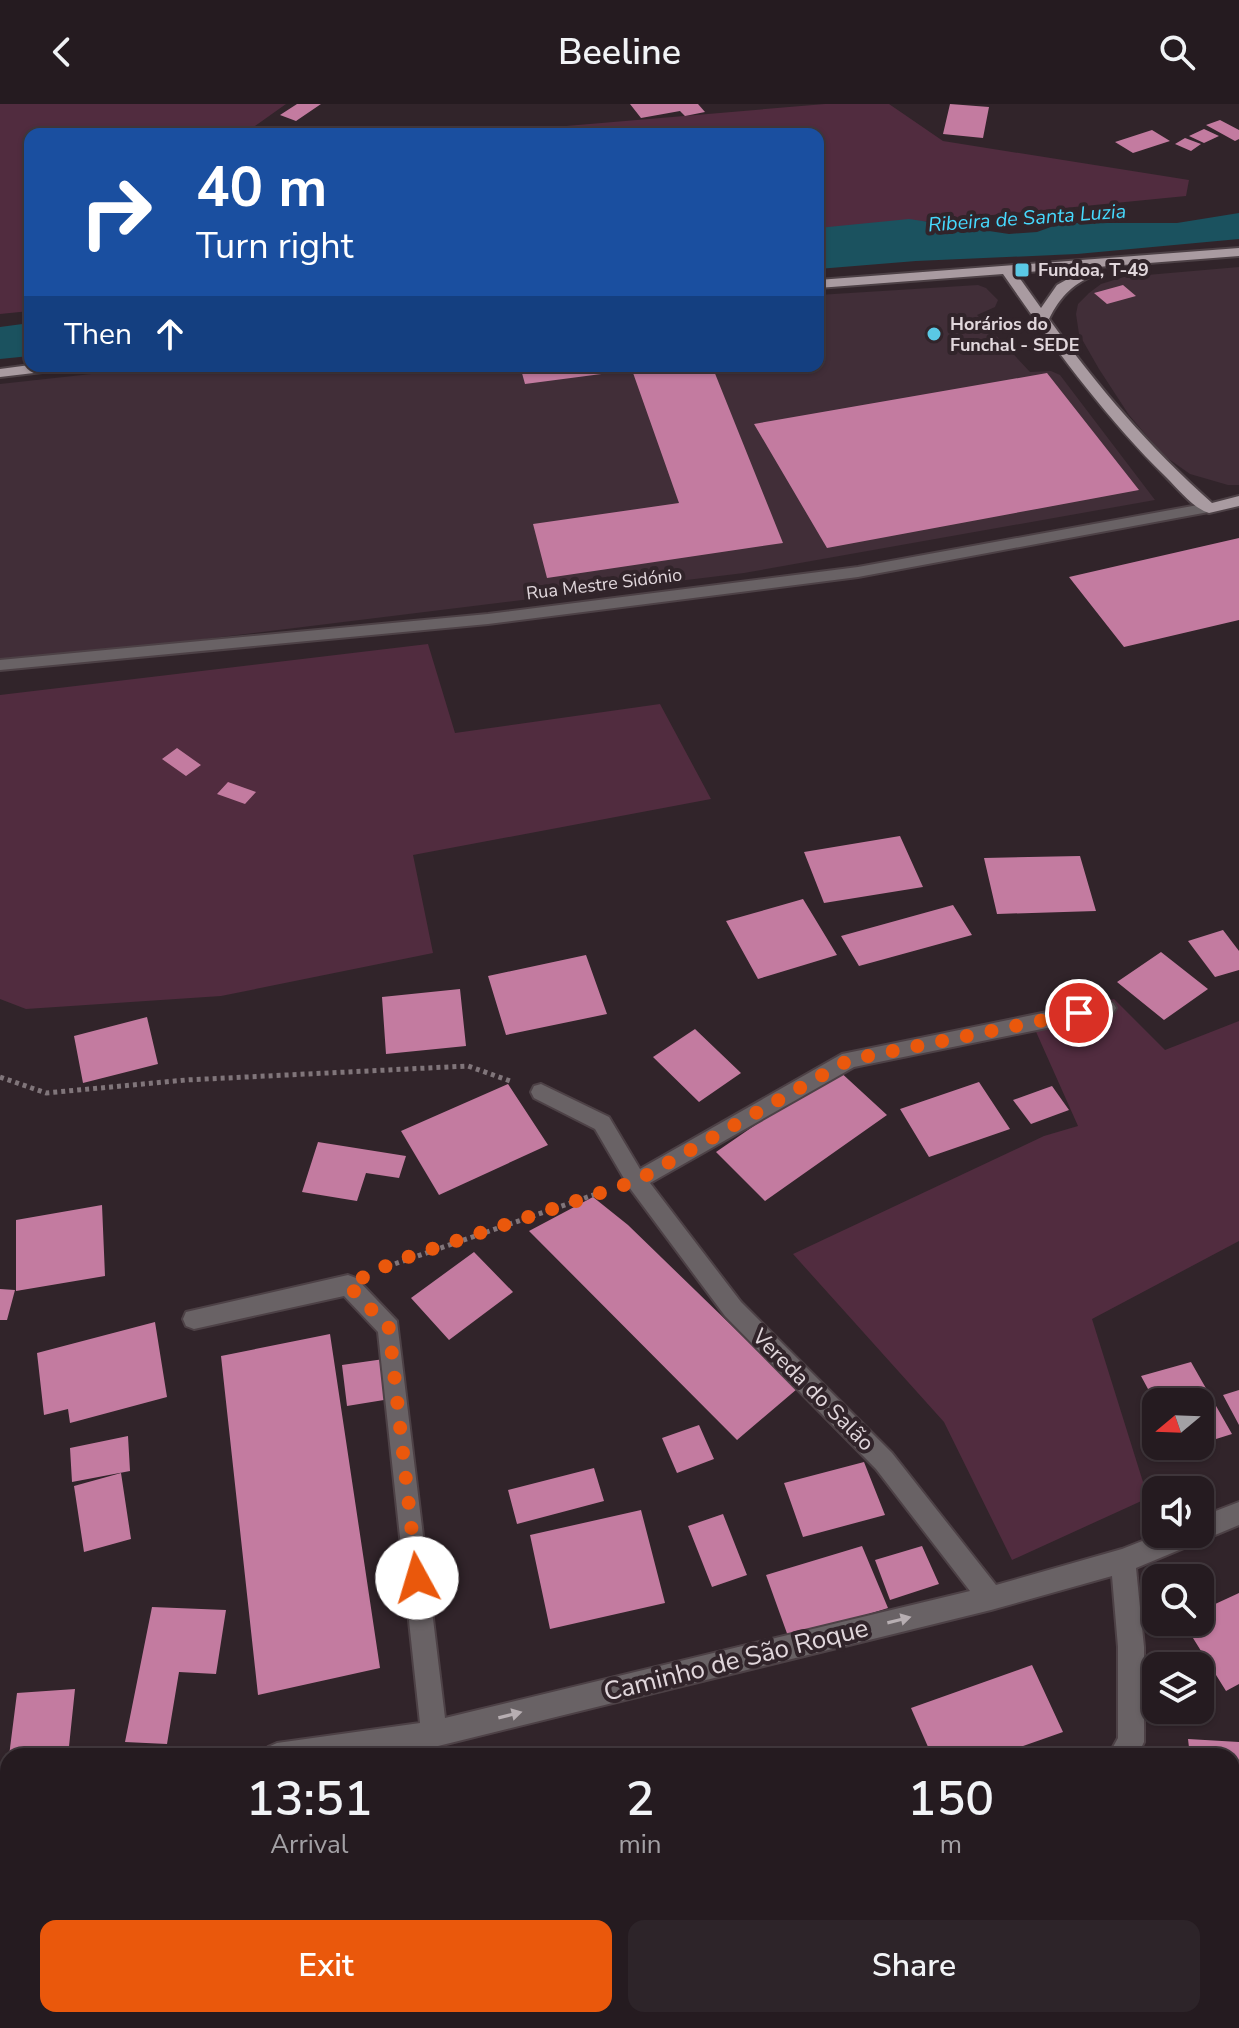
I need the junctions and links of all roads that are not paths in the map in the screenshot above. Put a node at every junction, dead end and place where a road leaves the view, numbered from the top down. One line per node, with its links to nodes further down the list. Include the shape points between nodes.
1 (1239, 252): 2 (main road)
2 (1113, 263): 3 (main road); 5 (main road, via 1070,279 1054,294)
3 (1008, 271): 4 (main road); 5 (main road)
4 (824, 284)
5 (1042, 319): 9 (main road, via 1076,366)
6 (24, 370): 7 (main road)
7 (0, 373)
8 (1239, 501): 9 (main road)
9 (1209, 508): 10 (street, Rua Mestre Sidónio, via 828,576 488,619)
10 (0, 665)
11 (1106, 1008): 13 (street, via 849,1060)
12 (541, 1092): 13 (street, Vereda do Salão, via 602,1123)
13 (636, 1181): 19 (street, Vereda do Salão, via 733,1309 884,1461)
14 (194, 1319): 20 (street, via 348,1285 389,1328)
15 (1239, 1513): 16 (street)
16 (1214, 1523)
17 (1154, 1548): 18 (street, Caminho de São Roque)
18 (1123, 1561): 19 (street, Caminho de São Roque); 22 (street, via 1131,1647 1131,1742)
19 (991, 1598): 20 (street, Caminho de São Roque, one-way to 19)
20 (434, 1734): 21 (street, Caminho de São Roque)
21 (334, 1748)
22 (1127, 1748)

